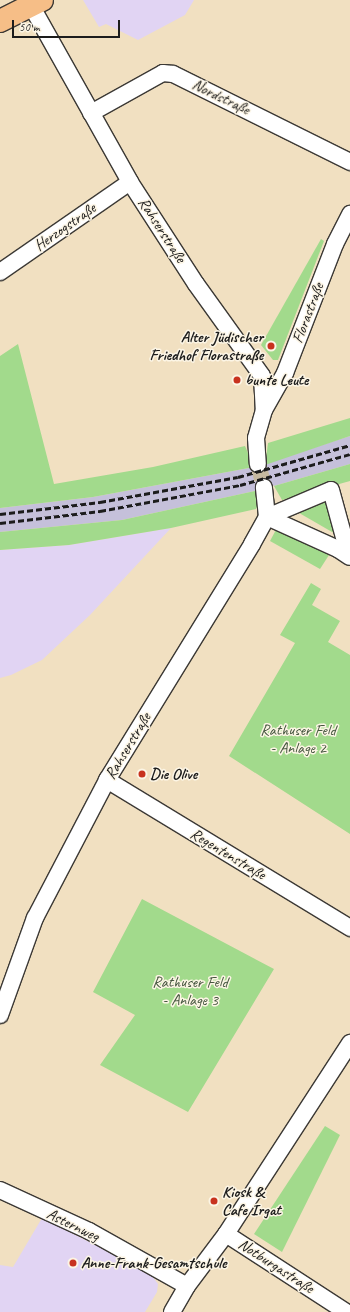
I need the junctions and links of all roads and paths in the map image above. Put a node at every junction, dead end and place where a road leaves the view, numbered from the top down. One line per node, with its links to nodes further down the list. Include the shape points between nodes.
1 (34, 2): 2 (main road); 3 (street, Rahserstraße)
2 (0, 22)
3 (91, 113): 4 (street, Nordstraße, via 163,73 174,74); 5 (street, Rahserstraße)
4 (350, 162)
5 (130, 182): 7 (street, Herzogstraße); 8 (street, Rahserstraße, via 196,284 262,376)
6 (350, 214): 8 (street, Florastraße, via 335,244 285,373)
7 (0, 272)
8 (264, 410): 9 (street, Rahserstraße, via 256,438)
9 (258, 464)
10 (264, 487): 11 (street)
11 (267, 517): 12 (street); 12 (street, via 331,490); 13 (street, Rahserstraße)
12 (349, 556)
13 (107, 780): 14 (street, Regentenstraße); 15 (street, Rahserstraße, via 35,918)
14 (350, 928)
15 (0, 1015)
16 (350, 1043): 18 (street)
17 (0, 1190): 19 (street, Asternweg, via 89,1231)
18 (226, 1234): 19 (street); 21 (street, Notburgastraße)
19 (187, 1286): 20 (street)
20 (172, 1312)
21 (346, 1312)

